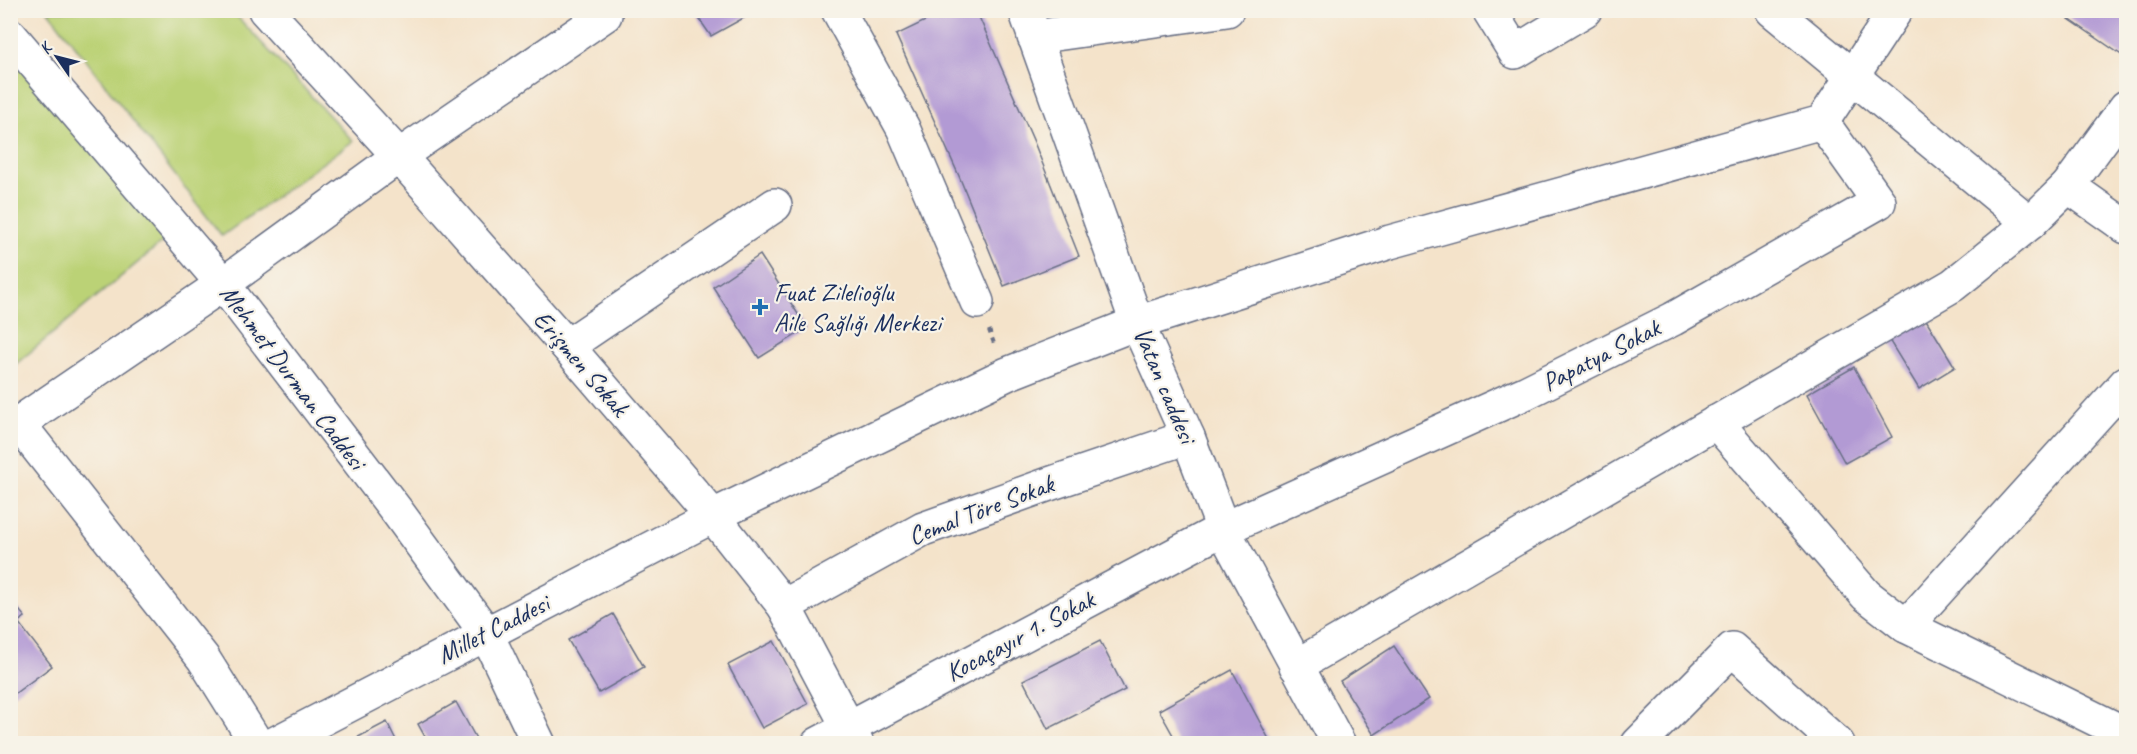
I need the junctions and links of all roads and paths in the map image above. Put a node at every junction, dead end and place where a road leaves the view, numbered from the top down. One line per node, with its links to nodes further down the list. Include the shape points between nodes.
1 (265, 10): 14 (street, Erişmen Sokak)
2 (601, 10): 14 (street, via 604,15 596,21)
3 (838, 10): 20 (street, via 903,128)
4 (1227, 10): 9 (street)
5 (1489, 10): 6 (street, via 1515,52)
6 (1585, 10)
7 (1772, 10): 11 (street)
8 (1896, 10): 11 (street)
9 (1029, 24): 21 (street, Vatan caddesi)
10 (10, 35): 19 (street, Mehmet Durman Caddesi)
11 (1852, 76): 13 (street); 17 (street)
12 (2127, 107): 15 (street)
13 (1822, 122): 21 (street, Millet Caddesi, via 1390,242); 29 (street, Papatya Sokak, via 1879,202 1673,319 1525,393)
14 (399, 156): 19 (street); 22 (street, Erişmen Sokak)
15 (2068, 186): 17 (street); 18 (street)
16 (776, 205): 22 (street)
17 (2030, 223): 25 (street, via 1953,285)
18 (2127, 227)
19 (223, 284): 26 (street); 32 (street, Mehmet Durman Caddesi)
20 (977, 302): 23 (path)
21 (1137, 323): 23 (street, Millet Caddesi); 27 (street, Vatan caddesi)
22 (567, 346): 28 (street, Erişmen Sokak)
23 (1007, 374): 28 (street, Millet Caddesi)
24 (2121, 400): 31 (street)
25 (1716, 422): 31 (street, via 1866,595); 33 (street)
26 (14, 426): 37 (street, via 202,658)
27 (1188, 437): 29 (street, Vatan caddesi); 30 (street, Cemal Töre Sokak, via 923,528)
28 (713, 516): 30 (street, Erişmen Sokak); 32 (street, Millet Caddesi)
29 (1223, 529): 33 (street, Vatan caddesi); 35 (street, Kocaçayır 1. Sokak)
30 (784, 606): 35 (street, Erişmen Sokak)
31 (1906, 626): 34 (street)
32 (486, 633): 38 (street, Millet Caddesi); 39 (street, Mehmet Durman Caddesi)
33 (1296, 666): 36 (street, Vatan caddesi)
34 (2127, 734)
35 (852, 735): 40 (street, Kocaçayır 1. Sokak)
36 (1333, 742)
37 (257, 744)
38 (273, 744)
39 (539, 744)
40 (818, 744)
41 (1638, 744): 42 (street, via 1732,650)
42 (1838, 744)

